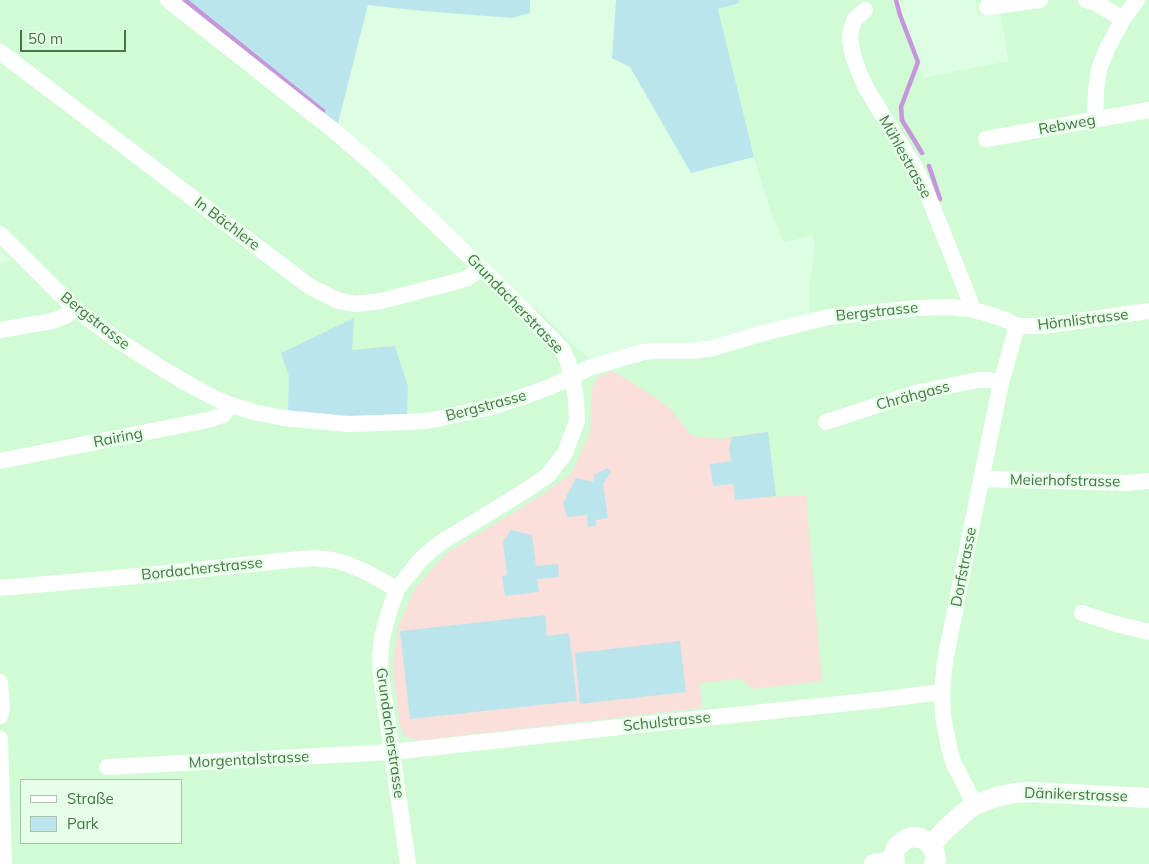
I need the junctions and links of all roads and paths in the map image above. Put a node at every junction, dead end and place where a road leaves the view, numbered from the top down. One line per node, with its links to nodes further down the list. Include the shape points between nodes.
1 (168, 0): 13 (street, Grundacherstrasse, via 337,133)
2 (1040, 0): 5 (street)
3 (1086, 0): 7 (street, via 1096,2)
4 (1137, 0): 7 (street)
5 (987, 7)
6 (865, 10): 15 (street, Mühlestrasse, via 855,19 851,29 853,56 866,88 925,188 970,301)
7 (1123, 19): 10 (street, via 1099,69)
8 (0, 52): 13 (street, In Bächlere, via 309,286 339,301 356,304 380,301 466,279)
9 (1149, 110): 10 (street, Rebweg)
10 (1095, 120): 11 (street, Rebweg)
11 (986, 139)
12 (0, 234): 14 (street, Bergstrasse)
13 (481, 268): 19 (street, Grundacherstrasse, via 561,348)
14 (74, 308): 18 (street, via 66,316 52,321); 21 (street, Bergstrasse, via 162,369)
15 (970, 309): 17 (street, Bergstrasse); 19 (street, Bergstrasse, via 917,308 829,317 713,348 643,352)
16 (1149, 311): 17 (street, Hörnlistrasse, via 1044,326)
17 (1017, 326): 20 (street, Dorfstrasse)
18 (0, 330)
19 (572, 376): 21 (street, Bergstrasse, via 500,404 427,421 348,424 283,418); 27 (street, Grundacherstrasse, via 577,421 565,453 548,474 440,543 422,558)
20 (1001, 383): 22 (street, Chrähgass, via 978,380 915,393); 24 (street, Dorfstrasse)
21 (231, 405): 23 (street, Rairing, via 223,415 208,420)
22 (826, 422)
23 (0, 461)
24 (981, 479): 25 (street, Meierhofstrasse); 31 (street, Dorfstrasse, via 945,661)
25 (1149, 481)
26 (0, 588): 27 (street, Bordacherstrasse, via 314,558 345,563)
27 (398, 589): 34 (street, Grundacherstrasse, via 388,612 380,657)
28 (1082, 613): 29 (street)
29 (1149, 632)
30 (0, 682): 32 (street)
31 (942, 692): 34 (street, Schulstrasse); 38 (street, Dorfstrasse, via 950,752)
32 (1, 712)
33 (0, 739): 36 (street)
34 (392, 752): 35 (street, Morgentalstrasse); 42 (street, Grundacherstrasse)
35 (107, 767)
36 (1, 775): 41 (street)
37 (1149, 798): 38 (street, Dänikerstrasse, via 1032,792 999,796)
38 (975, 805): 39 (street, Dänikerstrasse, via 944,831)
39 (933, 854): 40 (street, via 926,840 913,837 896,848)
40 (894, 863): 43 (street)
41 (4, 864)
42 (408, 864)
43 (874, 864)

